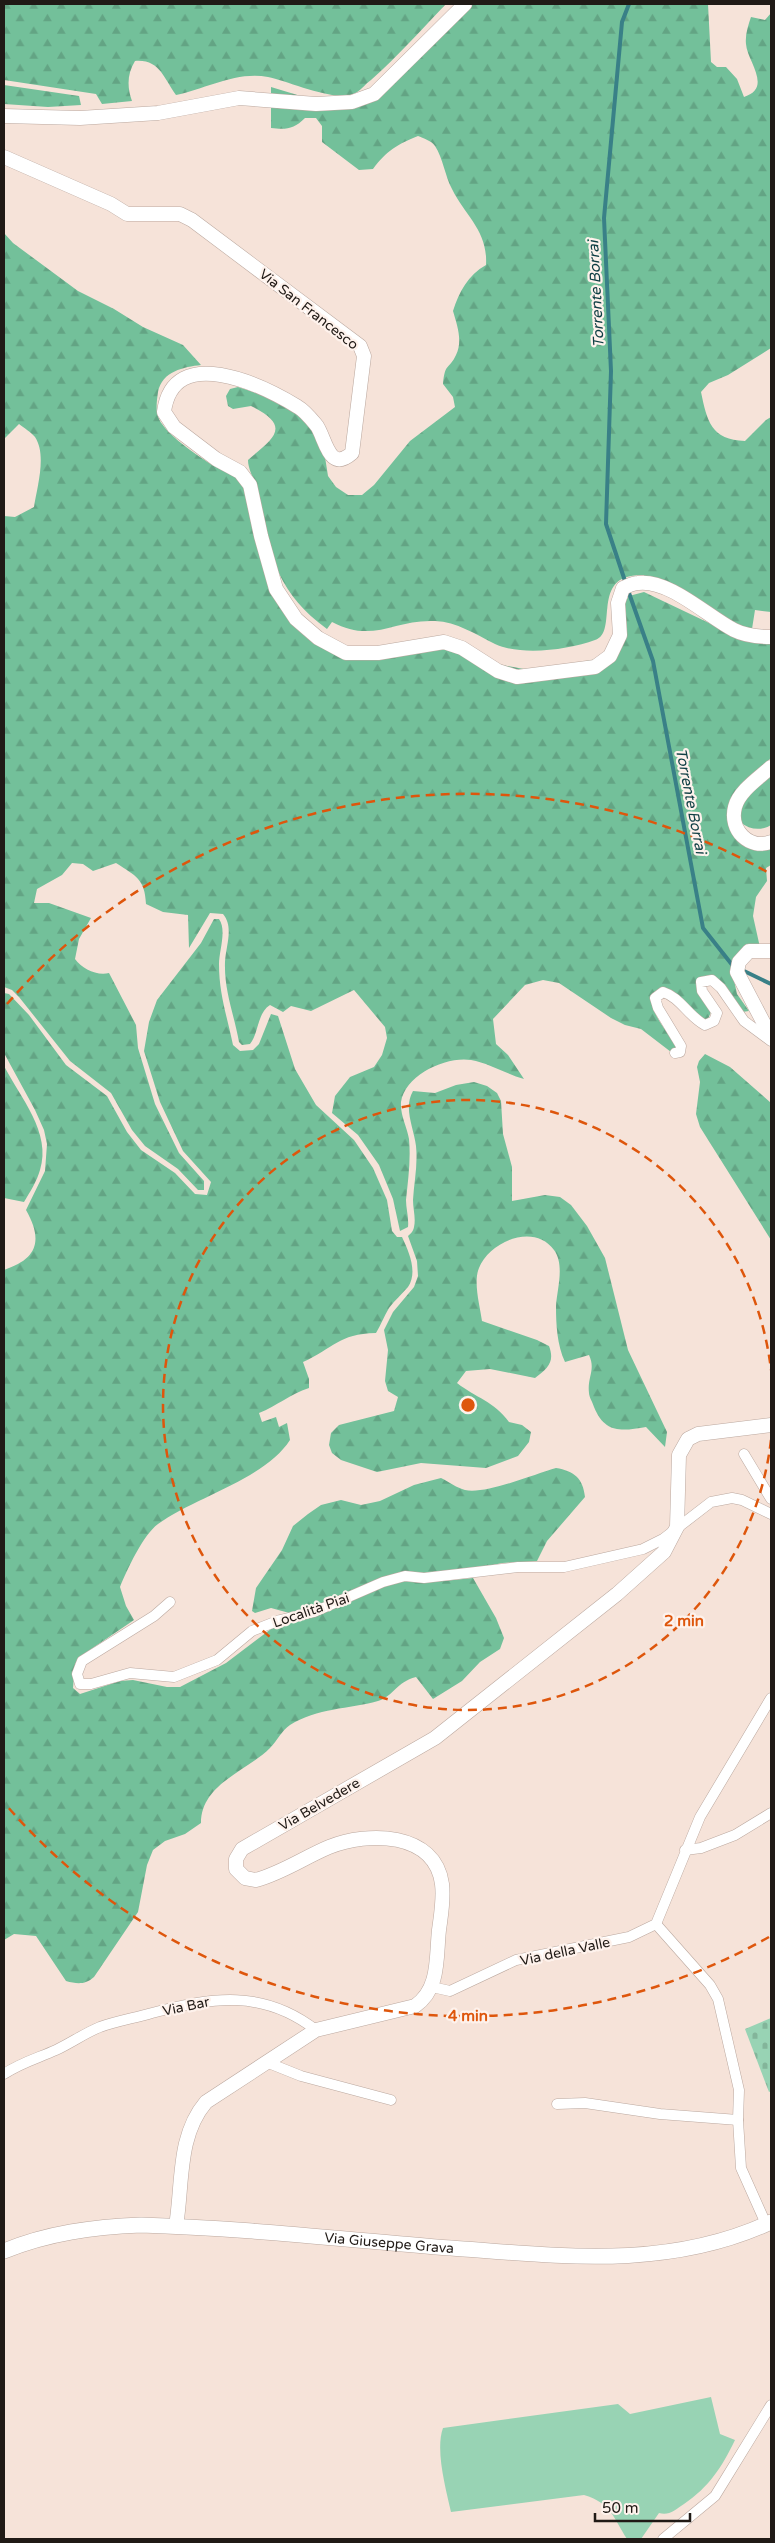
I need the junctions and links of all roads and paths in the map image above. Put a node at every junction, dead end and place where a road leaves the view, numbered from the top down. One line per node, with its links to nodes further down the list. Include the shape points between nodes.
1 (465, 4): 2 (street, via 374,94 352,102 316,104 239,98 158,113 80,118)
2 (4, 116)
3 (4, 156): 4 (street, Via San Francesco, via 127,214 180,214 186,217 360,346 364,356 352,453 345,459 337,460 331,456 316,426 302,409 274,393 237,379 210,374 188,375 173,386 166,398 164,412 174,427 216,459 240,472 250,485 276,589 296,620 318,638 346,653 378,653 444,642 462,648 498,671 517,677 595,667 610,656 620,635 618,603 624,588 637,583 651,583 679,595 734,630 751,636)
4 (771, 637)
5 (771, 768): 6 (street, via 748,787 735,807 735,820 740,835 752,843)
6 (771, 842)
7 (771, 951): 8 (street, via 749,951 738,967)
8 (771, 1037)
9 (771, 1041): 10 (street, via 744,1021 712,980 701,982 702,991 717,1013 714,1021 705,1025 671,994 663,992 655,998 681,1046 680,1052)
10 (674, 1053)
11 (771, 1425): 15 (street, via 698,1434 688,1439 679,1455)
12 (744, 1454): 13 (street)
13 (771, 1499)
14 (771, 1514): 15 (street, via 732,1498 711,1502)
15 (677, 1527): 16 (street, Località Piai, via 643,1549 564,1567 518,1567 424,1578 405,1576 383,1582 314,1612 252,1631 217,1660 174,1677 130,1673 80,1684 77,1674 82,1661 154,1616); 21 (street, Via Belvedere, via 664,1552 617,1594 435,1738 242,1849 239,1854 236,1869 245,1878 256,1880 330,1846 353,1840 388,1838 422,1849 434,1860 442,1884)
16 (170, 1602)
17 (771, 1698): 19 (street, via 700,1817)
18 (771, 1813): 19 (street, via 735,1835)
19 (685, 1850): 20 (street)
20 (656, 1924): 21 (street, Via della Valle, via 629,1936 516,1960 450,1991); 27 (street, via 710,1984 718,1999 739,2090)
21 (432, 1987): 22 (street, via 426,1998 415,2006)
22 (316, 2030): 23 (street); 24 (street, Via Bar, via 292,2014 251,2001 224,1999 187,2004 100,2027 56,2050 18,2064)
23 (266, 2062): 25 (street, via 301,2076); 29 (street, via 206,2102 196,2114 185,2141)
24 (4, 2074)
25 (391, 2100)
26 (557, 2104): 27 (street, via 586,2103 660,2114)
27 (738, 2120): 28 (street, via 741,2168)
28 (769, 2223): 29 (main road, Via Giuseppe Grava, via 724,2241 672,2253 597,2256)
29 (176, 2226): 30 (main road, Via Giuseppe Grava, via 141,2224 80,2230 28,2241)
30 (4, 2251)
31 (771, 2405): 32 (street, via 715,2496)
32 (664, 2539)

